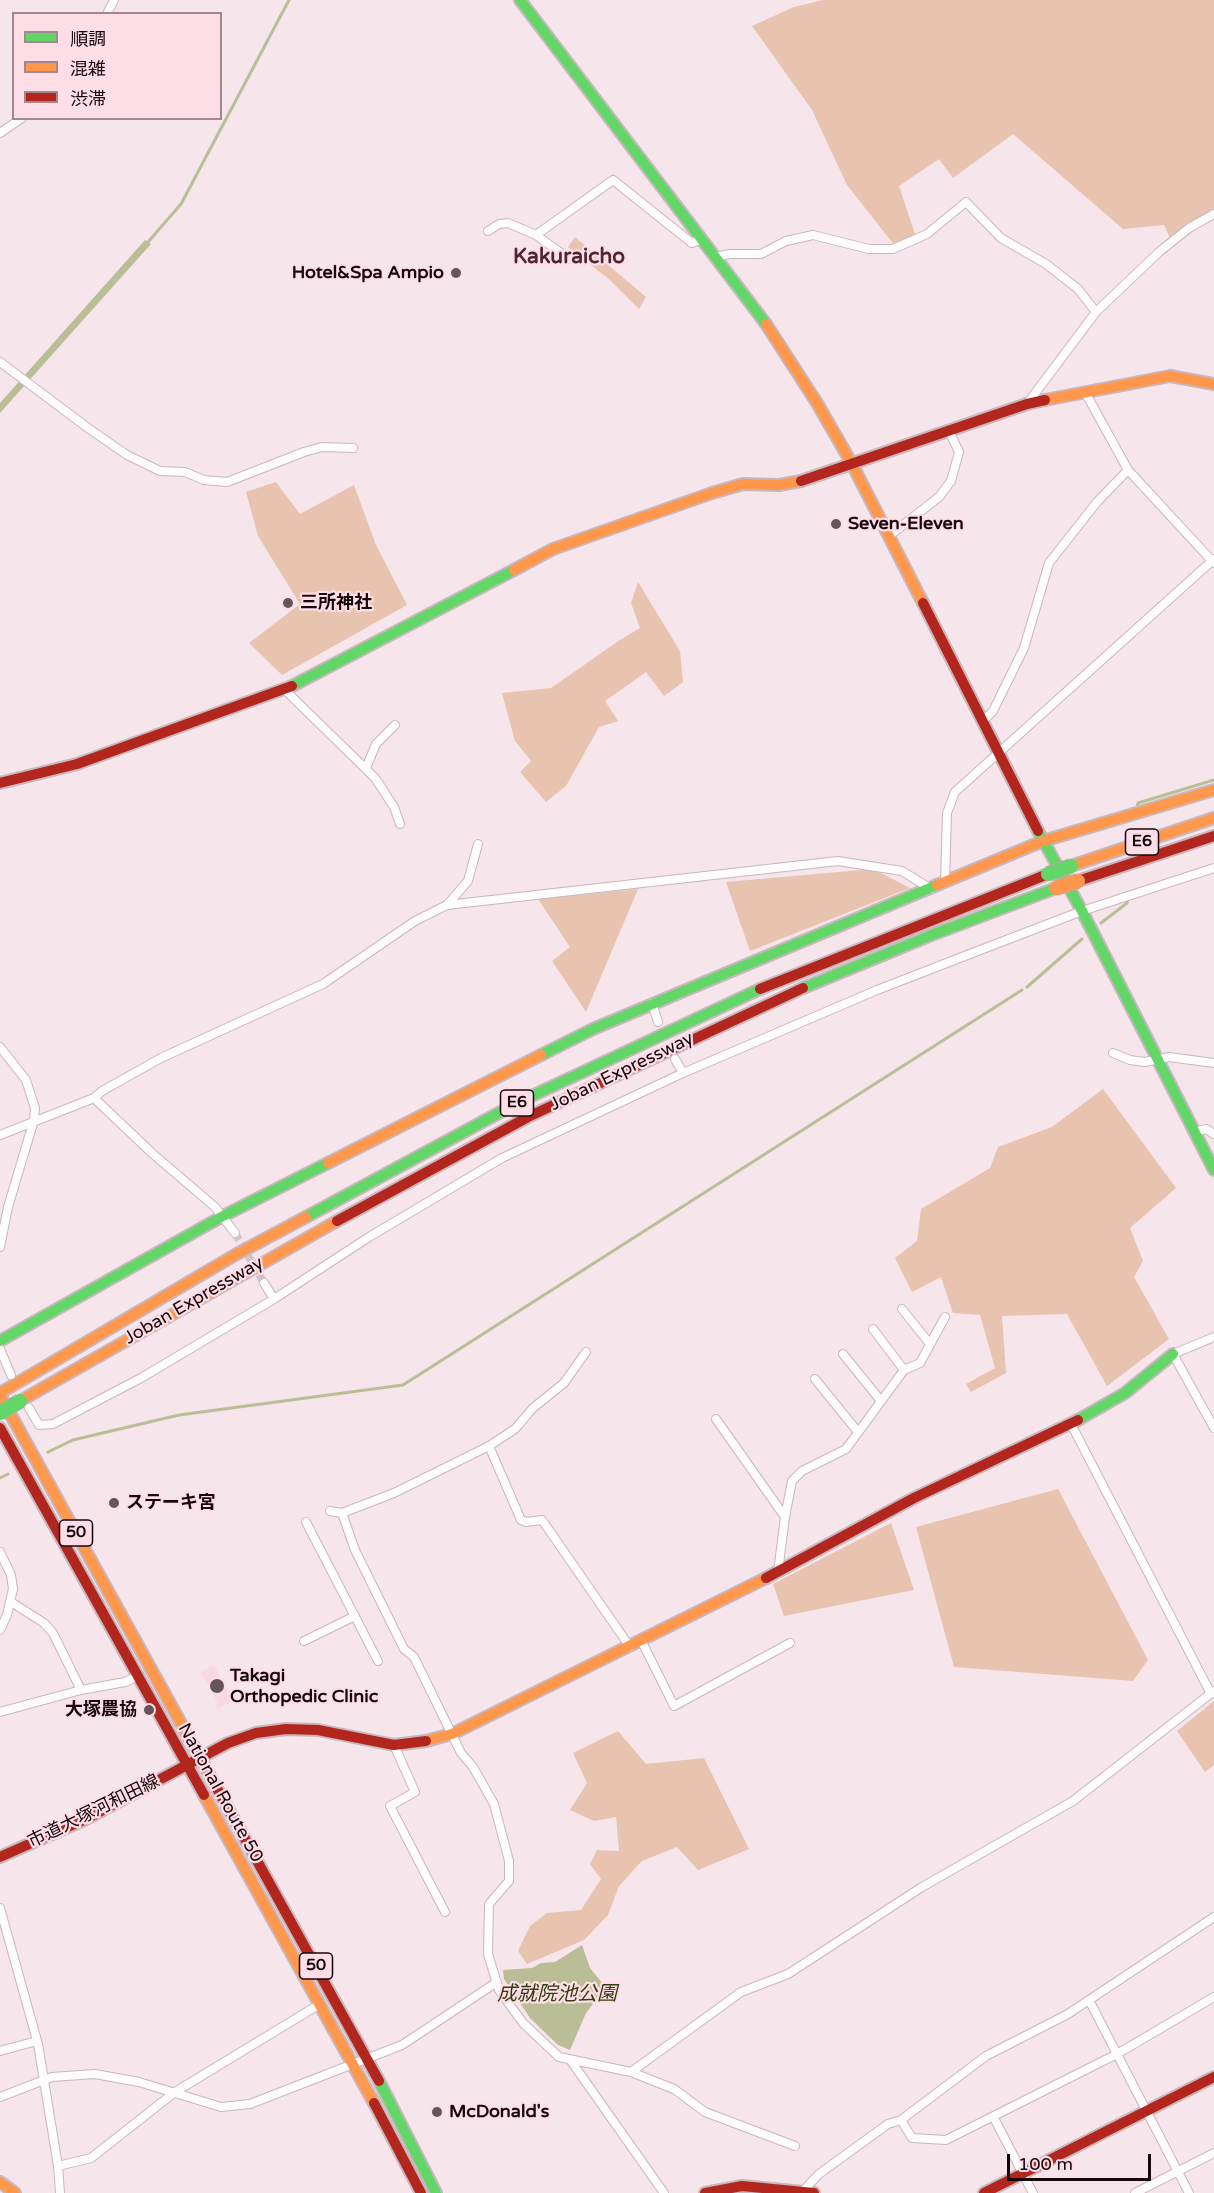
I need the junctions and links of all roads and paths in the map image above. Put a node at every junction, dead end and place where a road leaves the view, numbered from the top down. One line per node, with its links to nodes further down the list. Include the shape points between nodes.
1 (520, 0): 7 (main road)
2 (19, 120): 3 (street)
3 (0, 133)
4 (1214, 214): 10 (street, via 1159,252)
5 (488, 231): 6 (street, via 508,223)
6 (536, 235): 7 (street, via 613,180 692,243); 9 (street)
7 (702, 239): 8 (main road)
8 (715, 257): 10 (street, via 761,254 786,241 813,235 869,249 893,249 927,234 966,202 1001,238 1046,264 1078,289); 17 (main road, via 795,366)
9 (569, 260)
10 (1096, 312): 14 (street)
11 (0, 362): 16 (street, via 88,429 160,471 185,472 204,480 227,482 322,447)
12 (1214, 384): 13 (main road, via 1170,376)
13 (1085, 392): 14 (main road); 18 (street)
14 (1027, 404): 15 (main road)
15 (950, 433): 17 (main road); 19 (street, via 959,452 951,481 939,497)
16 (352, 448)
17 (852, 464): 19 (main road); 21 (main road, via 804,482 743,484 553,549)
18 (1128, 470): 20 (street); 22 (street, via 1097,502 1049,564 1024,648 993,711)
19 (890, 536): 22 (main road)
20 (1213, 561): 24 (street)
21 (285, 690): 25 (street); 26 (main road, via 76,764)
22 (984, 720): 24 (main road)
23 (395, 725): 25 (street, via 376,744)
24 (999, 752): 31 (main road); 34 (street, via 955,792 947,813)
25 (366, 768): 29 (street, via 387,795)
26 (0, 783)
27 (1214, 790): 31 (main road)
28 (1214, 818): 69 (main road, Joban Expressway / E6, bridge, via 1048,874 765,987 521,1101 235,1256)
29 (400, 824)
30 (1214, 836): 71 (main road, Joban Expressway / E6, bridge, via 1056,888 929,936 773,1001 528,1118 245,1271)
31 (1043, 841): 34 (main road); 37 (main road)
32 (478, 844): 36 (street, via 468,881)
33 (1214, 868): 37 (street)
34 (945, 882): 35 (main road)
35 (931, 889): 36 (street, via 902,871 838,861); 38 (main road)
36 (447, 905): 46 (street, via 415,921 323,984 161,1058)
37 (1082, 911): 43 (main road); 45 (street, via 877,990)
38 (652, 1003): 39 (street); 52 (main road, via 480,1085)
39 (658, 1022)
40 (0, 1047): 47 (street, via 32,1091)
41 (1113, 1053): 43 (street, via 1130,1060)
42 (675, 1059): 45 (street)
43 (1158, 1061): 44 (street, via 1168,1057); 48 (main road)
44 (1214, 1063)
45 (683, 1073): 56 (street, via 502,1158)
46 (94, 1098): 47 (street); 52 (street)
47 (34, 1120): 50 (street); 54 (street)
48 (1194, 1132): 49 (street, via 1206,1129); 51 (main road)
49 (1214, 1134)
50 (0, 1135)
51 (1214, 1170)
52 (223, 1216): 53 (street); 61 (main road)
53 (235, 1233)
54 (0, 1246)
55 (264, 1283): 56 (street)
56 (274, 1299): 71 (street, via 141,1378 53,1424 39,1425)
57 (902, 1309): 62 (street)
58 (945, 1317): 62 (street)
59 (873, 1329): 67 (street)
60 (1214, 1336): 66 (street)
61 (0, 1341)
62 (930, 1344): 67 (street, via 920,1363)
63 (0, 1349): 69 (street)
64 (586, 1352): 78 (street, via 564,1383 515,1429)
65 (843, 1354): 70 (street)
66 (1173, 1354): 74 (main road, 市道大塚河和田線, via 1125,1393); 76 (street)
67 (904, 1370): 70 (street)
68 (815, 1379): 77 (street)
69 (5, 1387): 98 (main road, National Route 50 / 50)
70 (881, 1401): 77 (street)
71 (25, 1405): 72 (main road, Joban Expressway / E6, bridge)
72 (0, 1413)
73 (716, 1419): 81 (street)
74 (1071, 1424): 84 (main road, 市道大塚河和田線, via 914,1498); 94 (street)
75 (0, 1428): 92 (main road, National Route 50 / 50)
76 (1214, 1428)
77 (858, 1432): 81 (street, via 846,1449 802,1471 792,1481)
78 (489, 1446): 80 (street, via 416,1484); 90 (street, via 520,1520 542,1520)
79 (330, 1511): 80 (street)
80 (342, 1513): 96 (street, via 373,1587)
81 (785, 1516): 84 (street)
82 (306, 1522): 86 (street)
83 (0, 1552): 85 (street, via 13,1582)
84 (778, 1572): 90 (main road, 市道大塚河和田線)
85 (11, 1602): 87 (street); 93 (street, via 49,1628)
86 (355, 1617): 88 (street); 91 (street)
87 (0, 1630)
88 (304, 1641)
89 (790, 1643): 90 (street, via 674,1706)
90 (636, 1645): 96 (main road, 市道大塚河和田線)
91 (378, 1661)
92 (138, 1676): 93 (street); 99 (main road, National Route 50 / 50)
93 (81, 1690): 95 (street)
94 (1212, 1693): 113 (street, via 1073,1801 922,1887 788,1974 741,1992)
95 (0, 1712)
96 (452, 1734): 97 (main road, 市道大塚河和田線, via 417,1744); 104 (street, via 494,1804 509,1861 509,1881 489,1904 488,1954)
97 (394, 1745): 98 (main road, 市道大塚河和田線, via 318,1730 286,1729 249,1735); 102 (street, via 415,1792 390,1806)
98 (201, 1758): 99 (main road, 市道大塚河和田線); 111 (main road, National Route 50 / 50)
99 (188, 1765): 100 (main road, 市道大塚河和田線, via 86,1819); 107 (main road, National Route 50 / 50)
100 (0, 1857)
101 (0, 1908): 108 (street)
102 (445, 1912)
103 (1214, 1917): 106 (street)
104 (496, 1982): 111 (street, via 417,2037); 112 (street, via 523,2023 559,2057)
105 (1214, 1997): 110 (street)
106 (1089, 2000): 110 (street); 120 (street, via 986,2056)
107 (320, 2004): 111 (main road, National Route 50 / 50); 116 (street)
108 (37, 2041): 109 (street); 115 (street)
109 (0, 2051)
110 (1117, 2054): 118 (street); 119 (street)
111 (360, 2061): 116 (street, via 231,2108 206,2104); 130 (main road, National Route 50 / 50); 131 (main road, National Route 50 / 50)
112 (571, 2061): 113 (street); 132 (street)
113 (631, 2072): 121 (street, via 674,2089 705,2112)
114 (1214, 2077): 118 (main road)
115 (45, 2080): 116 (street, via 95,2074); 117 (street); 123 (street)
116 (175, 2092): 123 (street, via 91,2158)
117 (0, 2097)
118 (1146, 2111): 124 (street); 125 (main road)
119 (994, 2118): 120 (street, via 946,2140 912,2139); 125 (street)
120 (901, 2120): 127 (street, via 819,2174)
121 (795, 2146)
122 (1214, 2153): 124 (street)
123 (58, 2166): 129 (street)
124 (1178, 2171): 136 (street); 137 (street)
125 (1023, 2174): 134 (main road); 135 (street)
126 (0, 2182): 128 (main road)
127 (808, 2192): 133 (main road, via 742,2186)
128 (15, 2193)
129 (60, 2193)
130 (420, 2193)
131 (436, 2193)
132 (664, 2193)
133 (705, 2193)
134 (984, 2193)
135 (1033, 2193)
136 (1135, 2193)
137 (1189, 2193)

